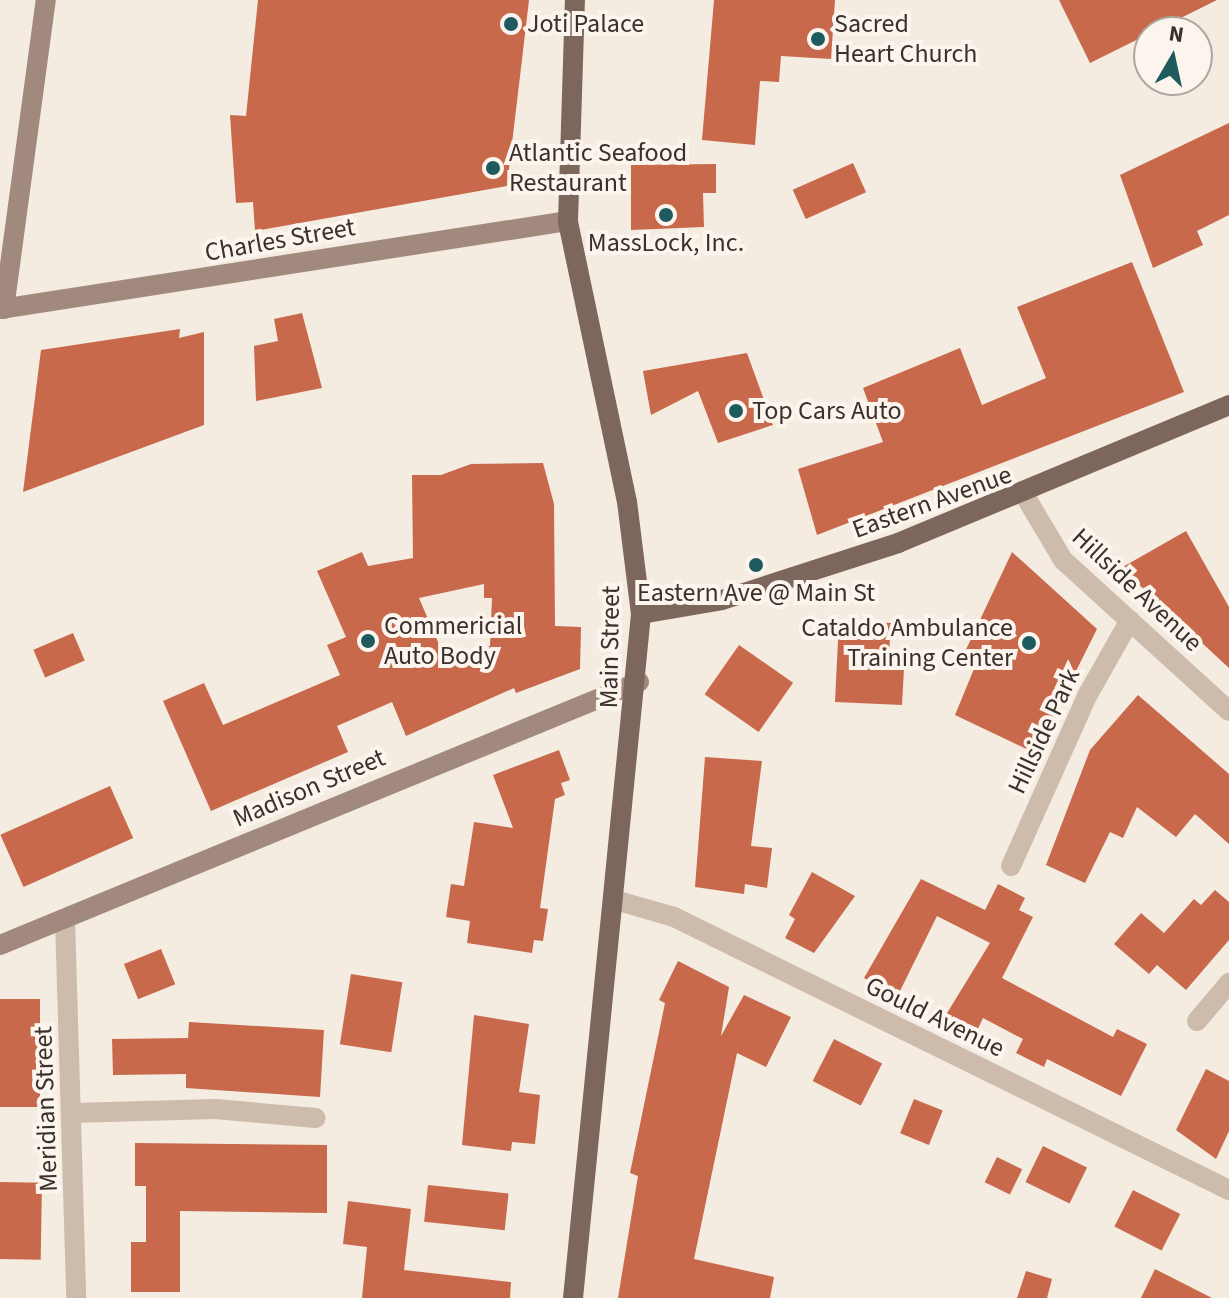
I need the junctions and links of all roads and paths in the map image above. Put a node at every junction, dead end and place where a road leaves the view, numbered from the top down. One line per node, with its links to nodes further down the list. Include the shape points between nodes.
1 (46, 0): 4 (street)
2 (575, 0): 3 (main road, Main Street)
3 (568, 221): 4 (street, Charles Street); 7 (main road, Main Street, via 627,502)
4 (2, 309)
5 (1229, 405): 6 (main road, Eastern Avenue)
6 (1025, 496): 7 (main road, Eastern Avenue, via 736,596); 8 (street, Hillside Avenue, via 1052,547)
7 (641, 614): 9 (main road, Main Street)
8 (1130, 620): 10 (street, Hillside Avenue); 11 (street, Hillside Park, via 1087,696)
9 (639, 682): 12 (main road, Main Street); 13 (street, Madison Street)
10 (1229, 711)
11 (1011, 866)
12 (615, 900): 19 (street, Gould Avenue, via 674,917); 21 (main road, Main Street)
13 (65, 919): 14 (street, Madison Street); 17 (street, Meridian Street)
14 (0, 945)
15 (1229, 983): 16 (street)
16 (1197, 1021)
17 (73, 1113): 18 (street, via 215,1109); 20 (street, Meridian Street)
18 (316, 1118)
19 (1229, 1190)
20 (76, 1298)
21 (573, 1298)

